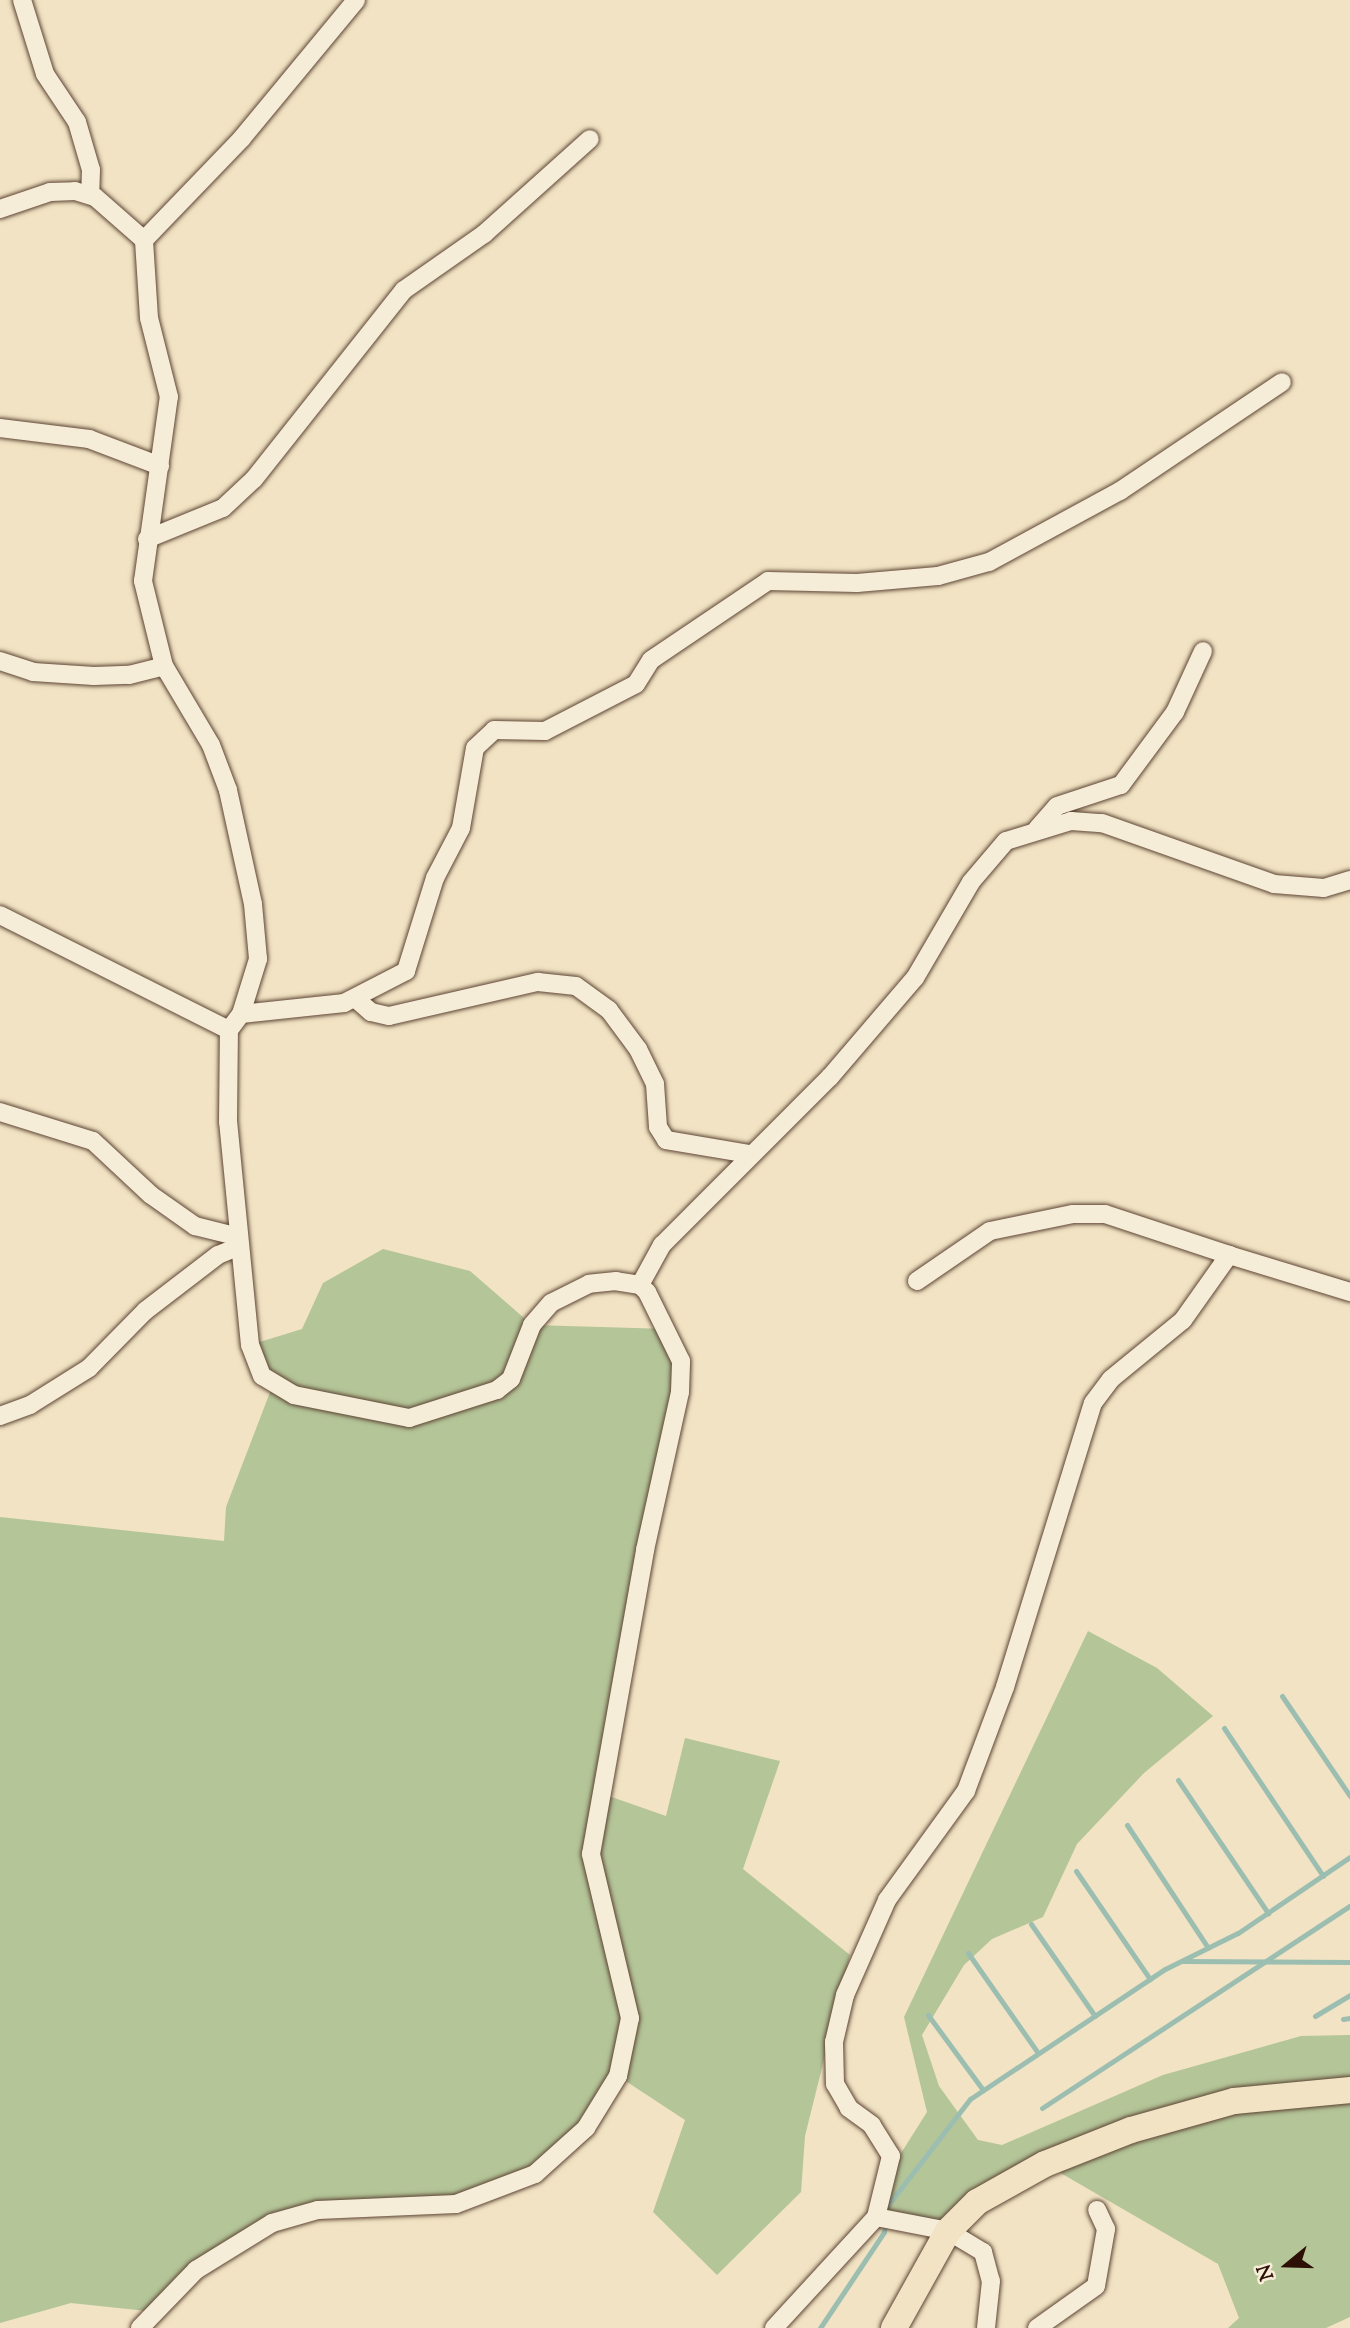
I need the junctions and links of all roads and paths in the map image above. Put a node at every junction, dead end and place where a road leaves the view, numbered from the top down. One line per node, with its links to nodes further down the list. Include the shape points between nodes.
1 (22, 0): 4 (street, via 45,74 78,122 91,170)
2 (356, 0): 6 (street, via 243,138)
3 (590, 139): 10 (street, via 484,234 404,290 254,479 223,508)
4 (90, 195): 5 (street, via 50,192); 6 (street)
5 (0, 209)
6 (144, 240): 9 (street, via 149,318 169,397)
7 (1282, 382): 17 (street, via 1120,491 1009,554 938,576 808,585 768,581 651,660 636,684 545,731 494,730 481,738 466,778 461,828 435,878 415,954 406,971)
8 (0, 428): 9 (street, via 89,439)
9 (160, 466): 10 (street)
10 (147, 539): 13 (street, via 142,581)
11 (1203, 651): 14 (street, via 1175,712 1121,785 1057,806)
12 (0, 661): 13 (street, via 33,671 94,676 129,676)
13 (164, 666): 18 (street, via 211,745 245,866 258,959)
14 (1037, 829): 15 (street, via 1071,821 1102,823 1273,884 1324,888); 21 (street, via 1006,841 971,882 915,978 830,1077)
15 (1350, 880)
16 (0, 915): 19 (street)
17 (356, 999): 18 (street); 21 (street, via 371,1012 389,1016 538,982 576,986 609,1010 638,1049 655,1084 658,1127 666,1140)
18 (241, 1014): 19 (street)
19 (229, 1030): 22 (street, via 228,1122)
20 (0, 1112): 22 (street, via 93,1141 151,1195 195,1226)
21 (750, 1154): 25 (street, via 662,1245)
22 (239, 1242): 25 (street, via 250,1345 267,1382 294,1395 410,1418 497,1390 511,1379 532,1325 566,1293 589,1284); 27 (street, via 145,1311 89,1368 30,1405)
23 (1229, 1255): 24 (street, via 1105,1214 1073,1214 990,1231); 26 (street); 30 (street, via 1183,1320 1111,1379 1093,1403 1005,1687 967,1791 887,1900 845,1994 834,2042 835,2084 849,2108 872,2125 891,2156)
24 (917, 1281)
25 (640, 1285): 32 (street, via 669,1329 681,1361 680,1392 645,1550 591,1854 594,1885 630,2018 618,2076 586,2128 535,2174 456,2204 318,2210 272,2224 196,2270)
26 (1350, 1292)
27 (0, 1416)
28 (1350, 2090): 31 (highway, via 1234,2101 1131,2130 1045,2164 977,2202)
29 (1097, 2210): 36 (street, via 1106,2229 1096,2286)
30 (884, 2218): 31 (street); 33 (street)
31 (948, 2231): 34 (highway); 35 (street, via 983,2252 991,2281)
32 (140, 2328)
33 (774, 2328)
34 (894, 2328)
35 (986, 2328)
36 (1037, 2328)

